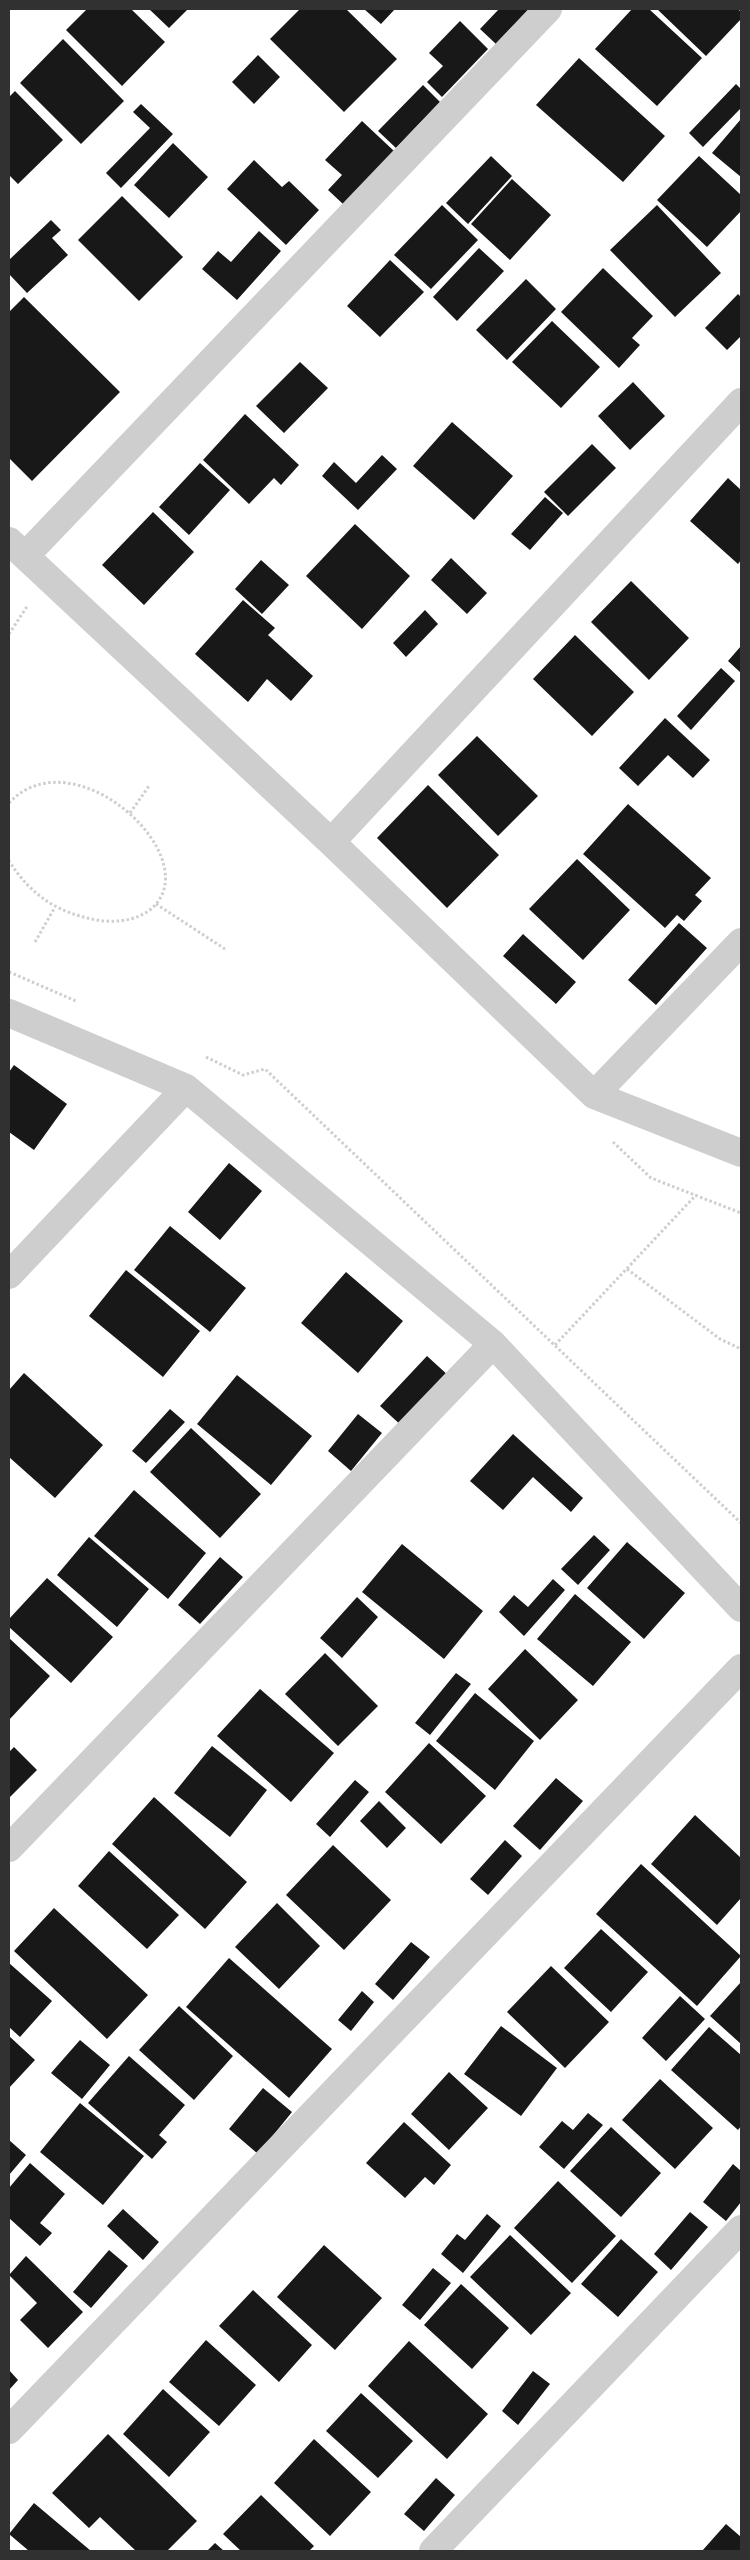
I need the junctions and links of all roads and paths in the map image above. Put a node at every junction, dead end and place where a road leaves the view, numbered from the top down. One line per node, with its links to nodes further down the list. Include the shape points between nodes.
1 (548, 9): 3 (street)
2 (741, 402): 9 (street)
3 (17, 549): 9 (street)
4 (28, 604): 5 (path)
5 (9, 634)
6 (149, 786): 8 (path)
7 (9, 803): 8 (path, via 19,792 56,781 90,789)
8 (130, 814): 11 (path, via 154,842 165,874 165,889)
9 (332, 842): 19 (street)
10 (9, 861): 12 (path, via 39,896)
11 (156, 904): 12 (path, via 144,914 126,920 106,921 72,915); 15 (path)
12 (55, 907): 13 (path)
13 (36, 942)
14 (741, 942): 19 (street)
15 (225, 949)
16 (9, 1013): 18 (street)
17 (204, 1056): 25 (path, via 243,1075 265,1069)
18 (186, 1088): 23 (street); 24 (street)
19 (594, 1095): 20 (street)
20 (741, 1153)
21 (696, 1195): 22 (path)
22 (627, 1269): 25 (path); 26 (path, via 720,1339)
23 (9, 1275)
24 (493, 1344): 28 (street); 30 (street)
25 (555, 1345): 27 (path)
26 (741, 1349)
27 (741, 1522)
28 (741, 1608)
29 (741, 1668): 32 (street)
30 (9, 1848)
31 (741, 2229): 33 (street)
32 (9, 2430)
33 (433, 2551)

